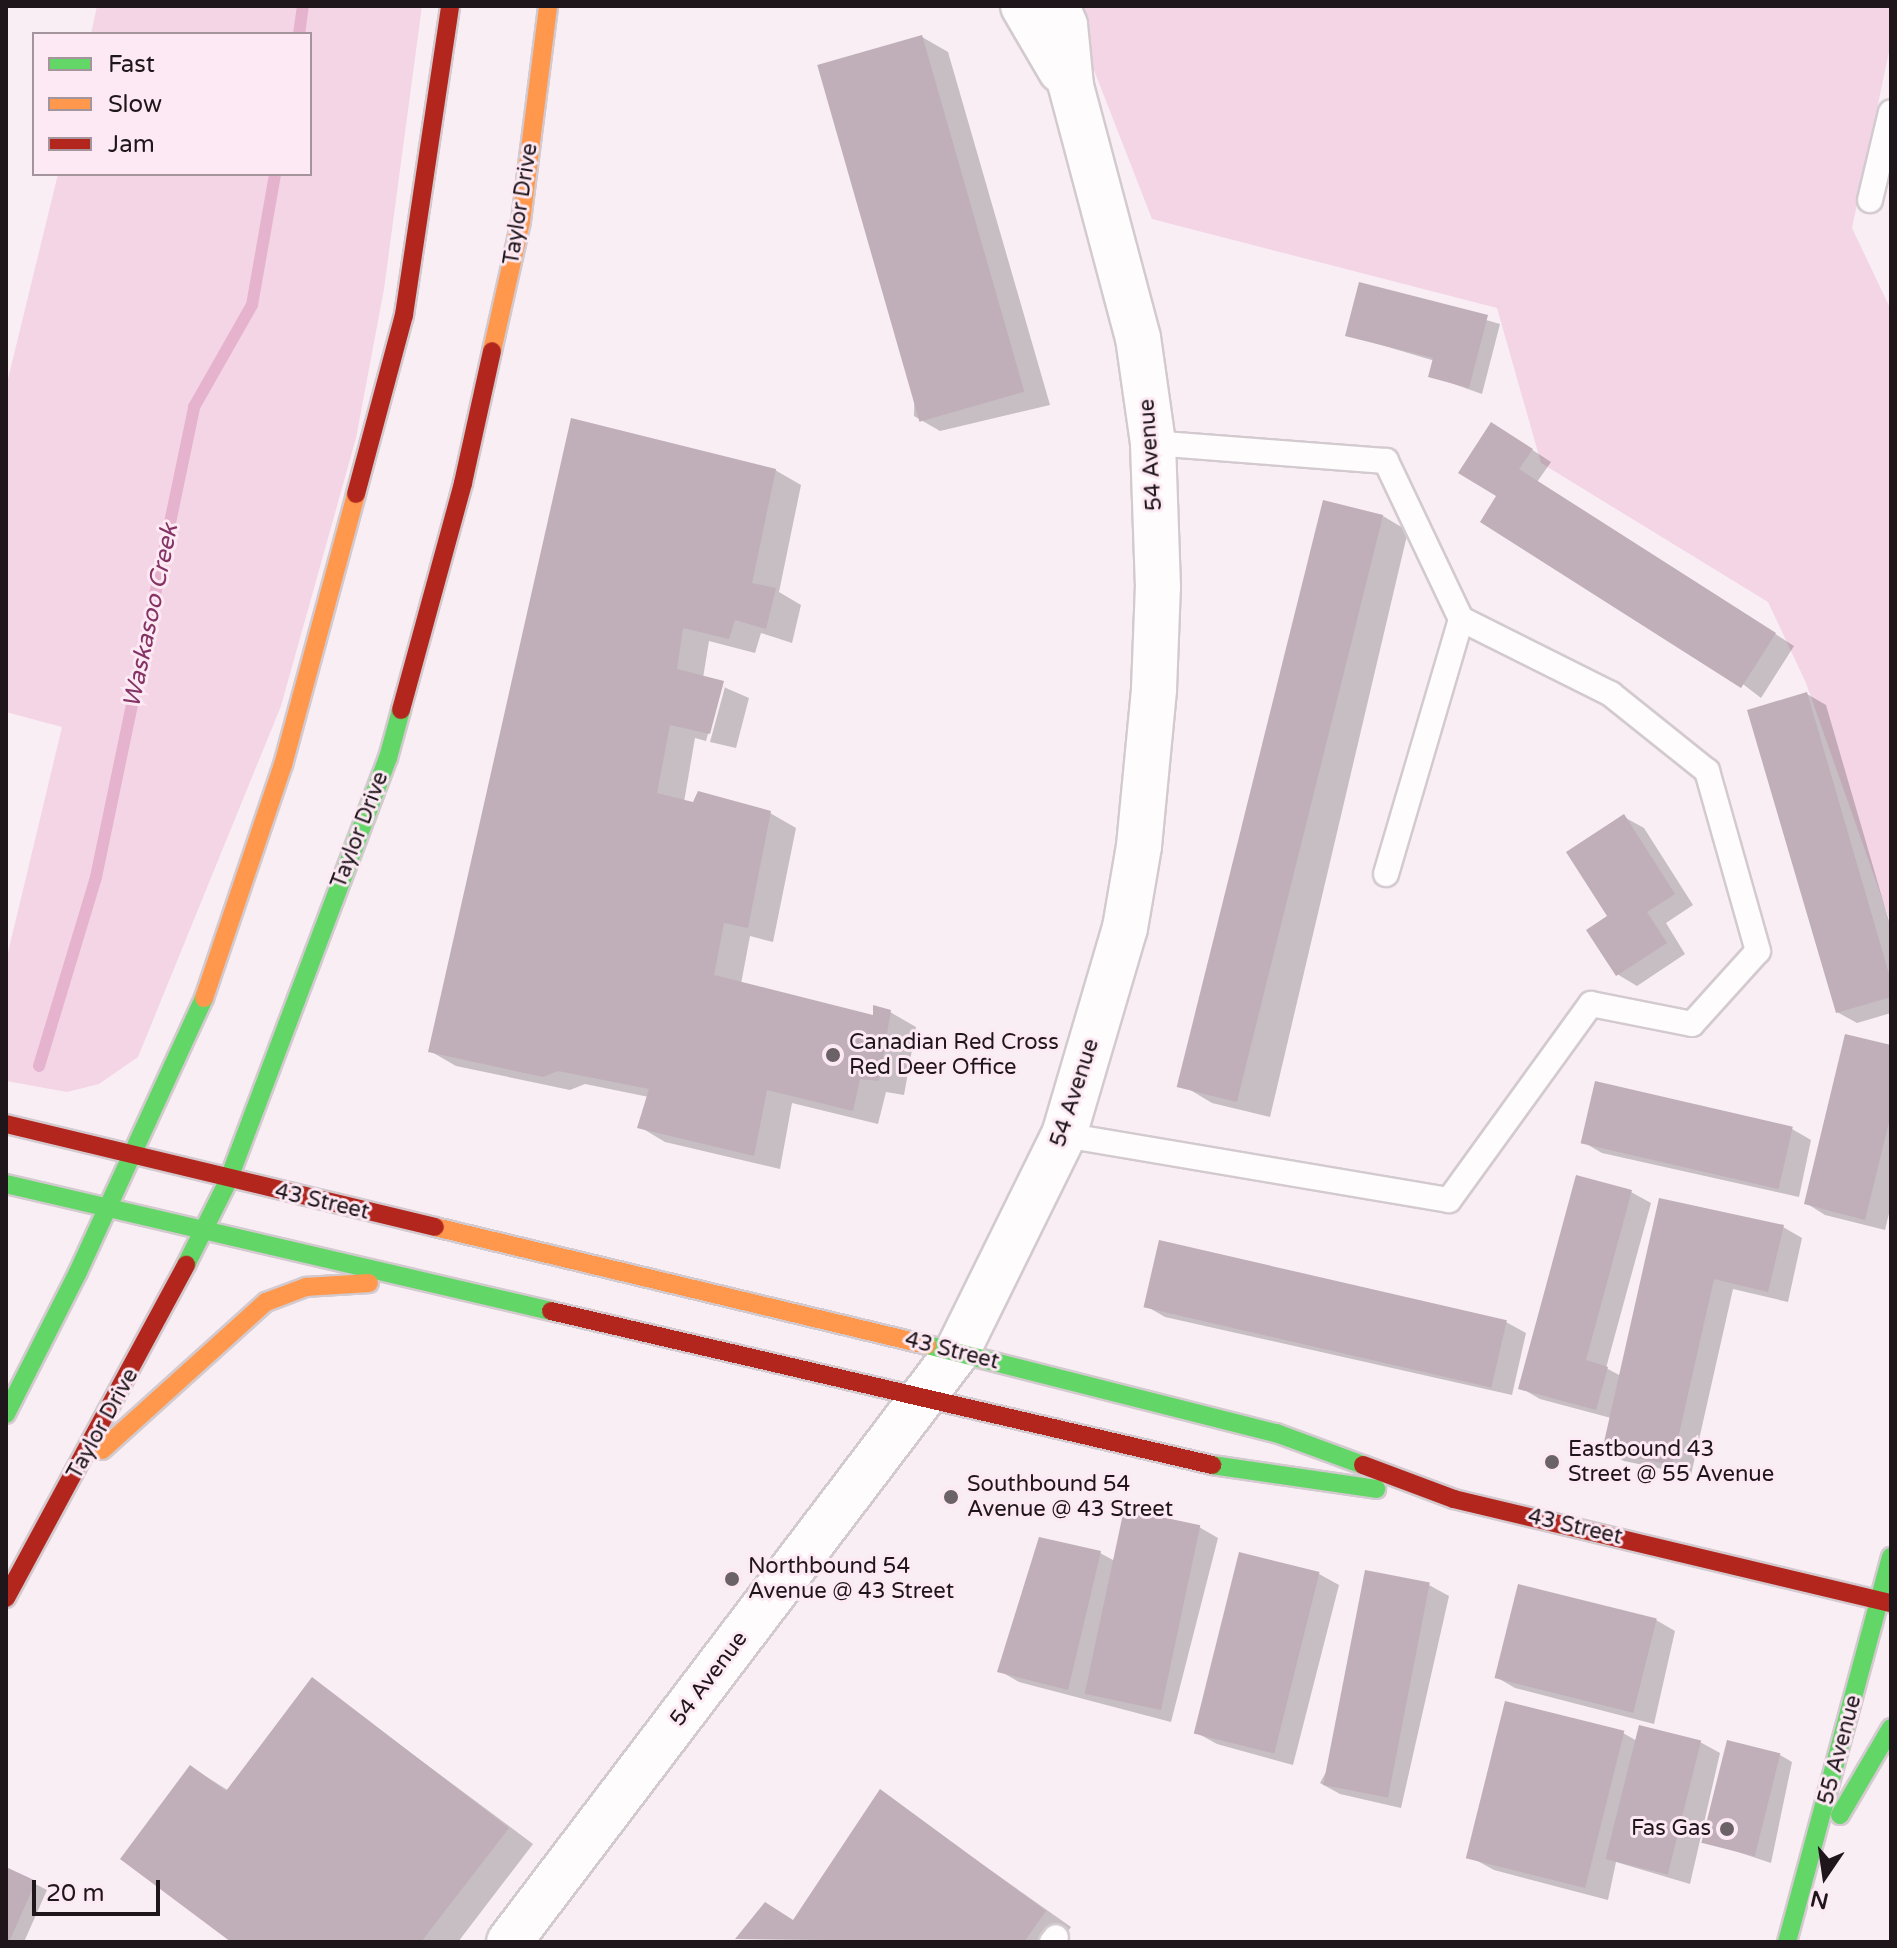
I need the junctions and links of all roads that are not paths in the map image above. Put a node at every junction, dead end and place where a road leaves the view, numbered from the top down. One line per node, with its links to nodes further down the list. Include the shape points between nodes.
1 (450, 6): 15 (street, via 404,315 283,765 212,980)
2 (548, 6): 6 (street, Taylor Drive)
3 (568, 6): 6 (street)
4 (1023, 6): 7 (street, 54 Avenue)
5 (1057, 6): 7 (street, 54 Avenue, via 1065,25)
6 (539, 78): 16 (street, Taylor Drive, via 521,221 463,483 388,758)
7 (1071, 86): 10 (street, 54 Avenue, via 1138,338)
8 (1891, 112): 9 (lane)
9 (1870, 200)
10 (1153, 443): 11 (lane, via 1386,461); 14 (street, 54 Avenue, via 1158,587 1139,846 1125,928)
11 (1461, 619): 12 (lane); 14 (lane, via 1611,694 1707,771 1758,951 1692,1024 1591,1004 1449,1200)
12 (1386, 874)
13 (6, 1124): 15 (street, 43 Street)
14 (1064, 1135): 21 (street, 54 Avenue)
15 (133, 1157): 16 (street, 43 Street); 18 (street)
16 (228, 1181): 19 (street, Taylor Drive); 21 (street, 43 Street)
17 (6, 1184): 18 (street)
18 (108, 1209): 19 (street); 23 (street)
19 (203, 1232): 20 (street); 24 (street, Taylor Drive)
20 (419, 1280): 22 (street); 24 (street, via 306,1287 266,1302)
21 (957, 1352): 22 (street, 54 Avenue); 25 (street, 43 Street, via 1276,1433)
22 (921, 1399): 25 (street, via 1242,1472); 31 (street, 54 Avenue)
23 (6, 1414)
24 (74, 1477): 27 (street, Taylor Drive)
25 (1454, 1499): 28 (street, 43 Street)
26 (1891, 1557): 28 (street, 55 Avenue)
27 (6, 1598)
28 (1886, 1601): 30 (street, 55 Avenue)
29 (1891, 1728): 30 (street)
30 (1804, 1884): 32 (street, 55 Avenue)
31 (509, 1942)
32 (1787, 1942)

